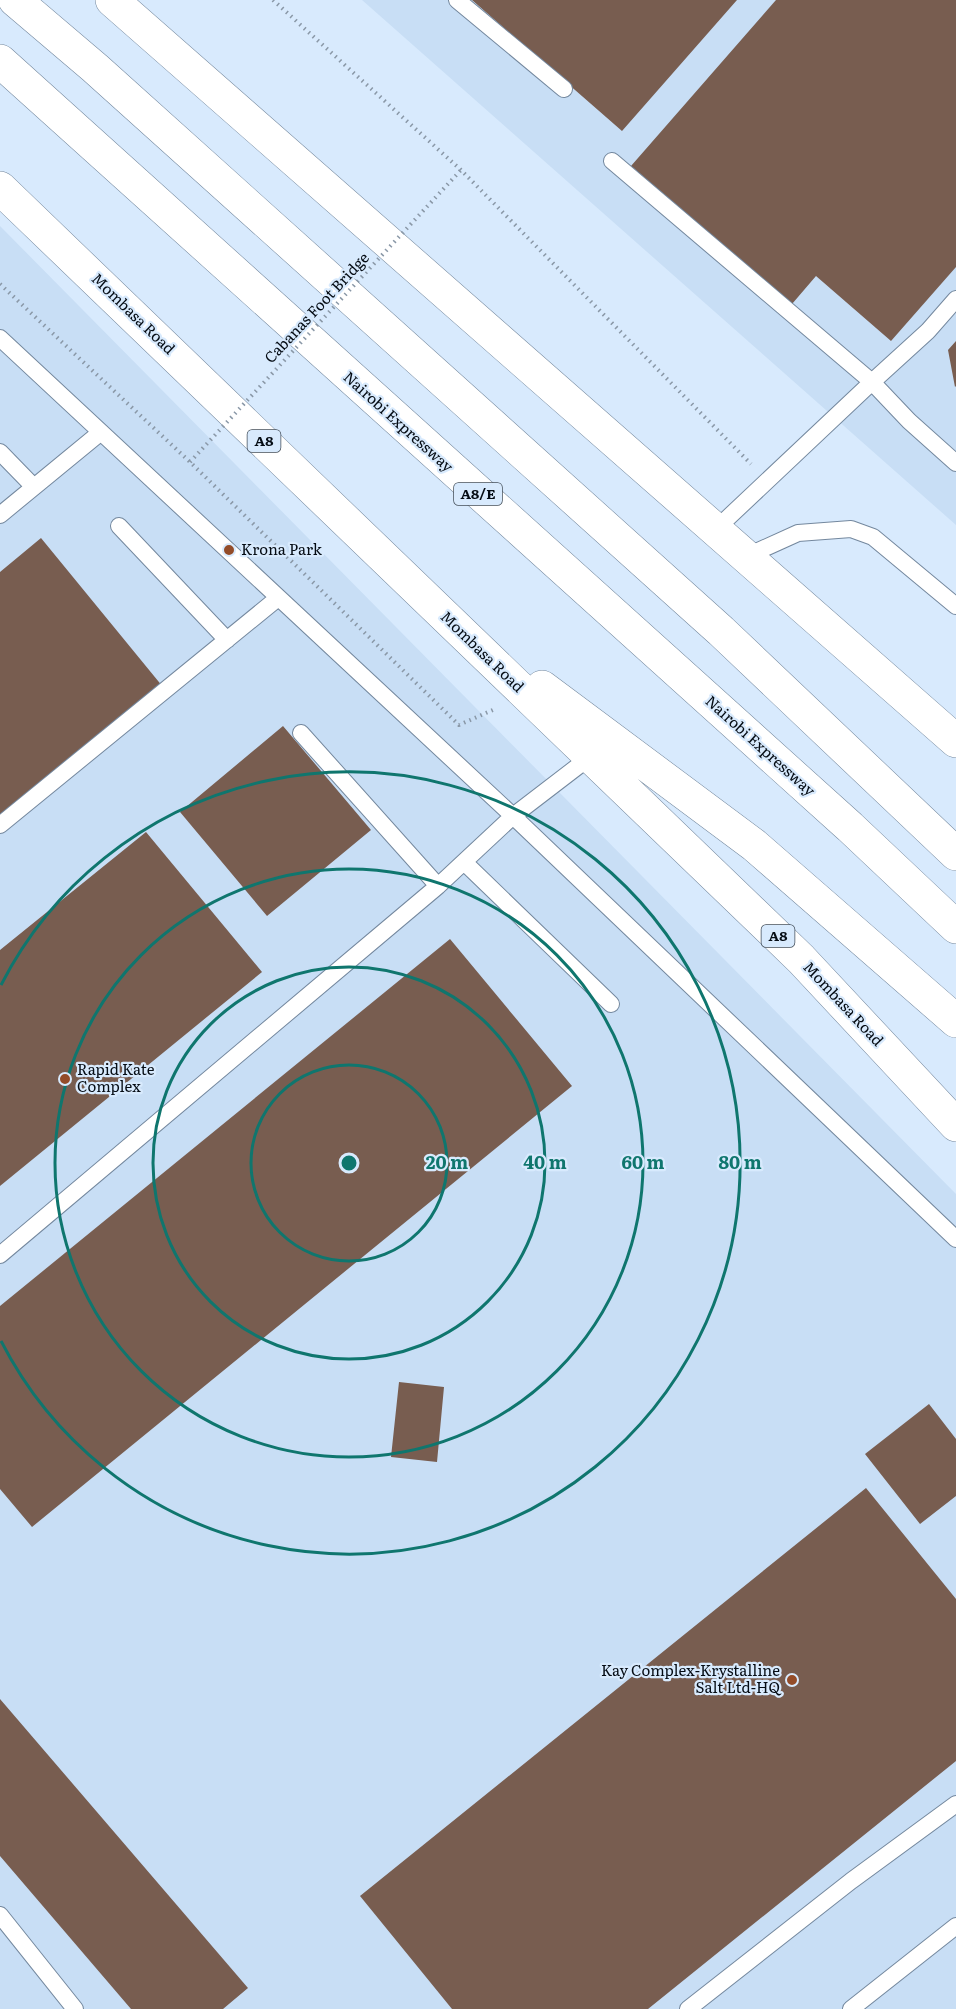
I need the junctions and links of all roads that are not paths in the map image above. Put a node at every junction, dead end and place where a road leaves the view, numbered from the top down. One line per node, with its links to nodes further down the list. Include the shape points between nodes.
1 (15, 0): 28 (highway, via 721,631)
2 (112, 0): 17 (highway)
3 (457, 0): 5 (lane)
4 (0, 62): 31 (highway, Nairobi Expressway / A8/E, via 850,827)
5 (564, 89)
6 (612, 161): 10 (lane)
7 (0, 188): 20 (highway, Mombasa Road / A8)
8 (956, 299): 10 (lane, via 928,331)
9 (0, 338): 11 (lane)
10 (872, 382): 13 (lane); 17 (lane)
11 (101, 432): 14 (lane); 19 (lane)
12 (0, 452): 14 (lane)
13 (956, 463)
14 (34, 486): 15 (lane)
15 (0, 515)
16 (119, 526): 22 (lane)
17 (715, 530): 18 (highway)
18 (745, 557): 21 (lane, via 798,532 852,529 873,537); 24 (highway)
19 (278, 598): 22 (lane); 26 (lane)
20 (434, 606): 25 (highway, Mombasa Road / A8); 33 (highway, via 753,845)
21 (956, 606)
22 (227, 640): 27 (lane)
23 (301, 733): 30 (lane)
24 (956, 741)
25 (590, 757): 26 (lane); 34 (highway, Mombasa Road / A8, via 801,959)
26 (513, 816): 29 (lane); 35 (lane)
27 (0, 825)
28 (956, 854)
29 (464, 862): 30 (lane); 32 (lane)
30 (438, 886): 36 (lane)
31 (956, 927)
32 (611, 1004)
33 (956, 1021)
34 (956, 1125)
35 (956, 1239)
36 (0, 1255)
37 (956, 1804): 41 (lane)
38 (0, 1915): 40 (lane)
39 (956, 1926): 42 (lane)
40 (75, 2009)
41 (687, 2009)
42 (851, 2009)

